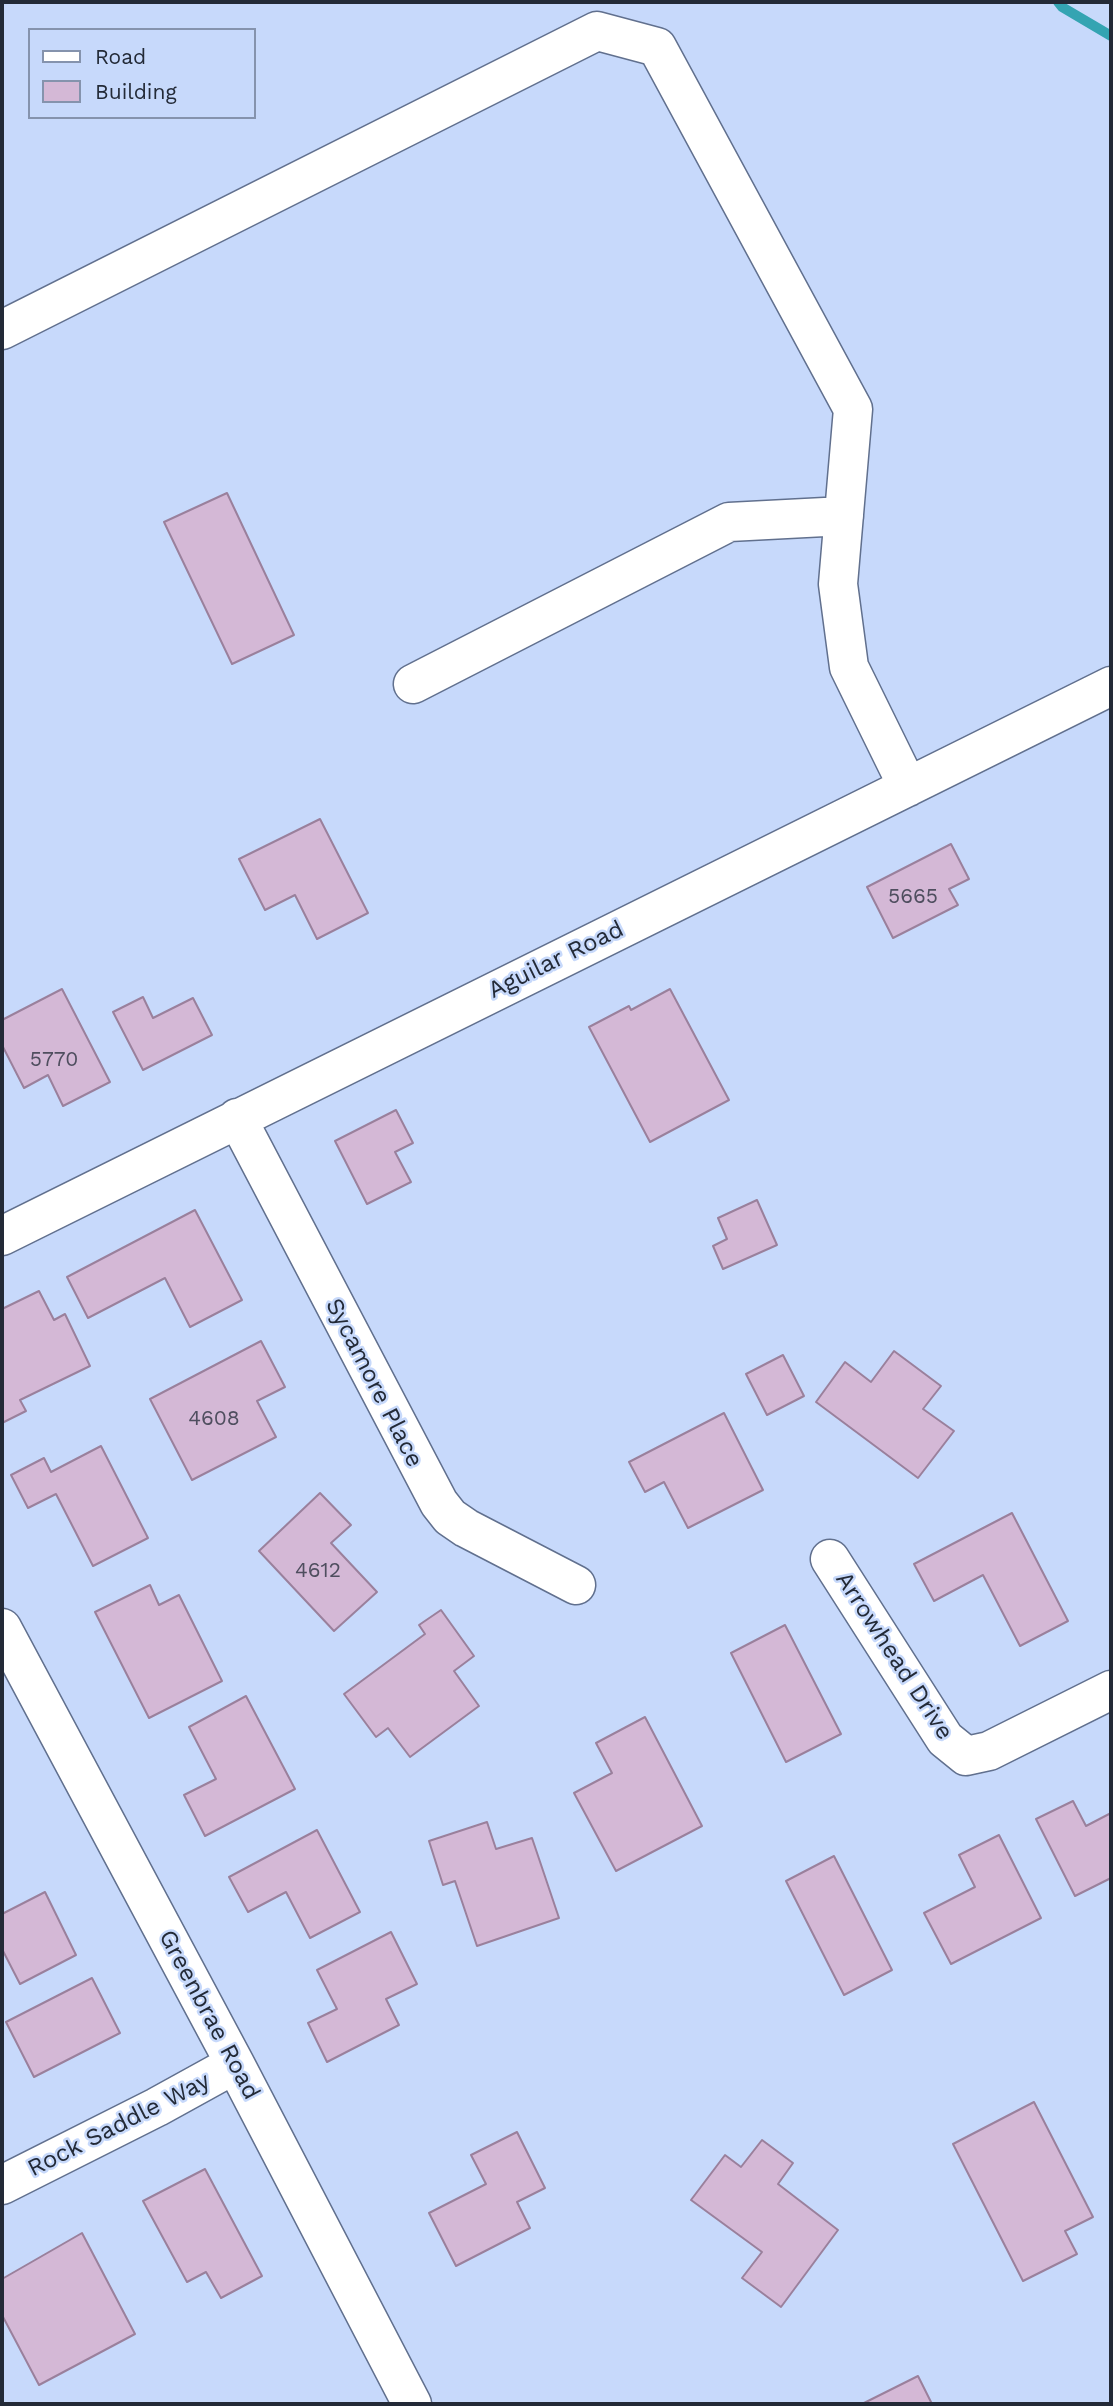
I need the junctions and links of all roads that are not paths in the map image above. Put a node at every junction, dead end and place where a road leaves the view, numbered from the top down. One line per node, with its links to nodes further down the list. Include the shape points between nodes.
1 (2, 330): 2 (street, via 597,31 657,47 853,409)
2 (844, 516): 3 (street, via 729,522); 5 (street, via 838,584 849,667)
3 (413, 684)
4 (1111, 686): 5 (street, Aguilar Road)
5 (908, 787): 6 (street, Aguilar Road)
6 (237, 1118): 7 (street, Aguilar Road); 9 (street, Sycamore Place, via 439,1503 466,1528)
7 (2, 1236)
8 (831, 1559): 11 (street, Arrowhead Drive, via 945,1739 966,1756 989,1751)
9 (576, 1585)
10 (2, 1628): 12 (street, Greenbrae Road)
11 (1111, 1690)
12 (235, 2064): 13 (street, Rock Saddle Way); 14 (street, Greenbrae Road)
13 (2, 2185)
14 (412, 2404)

